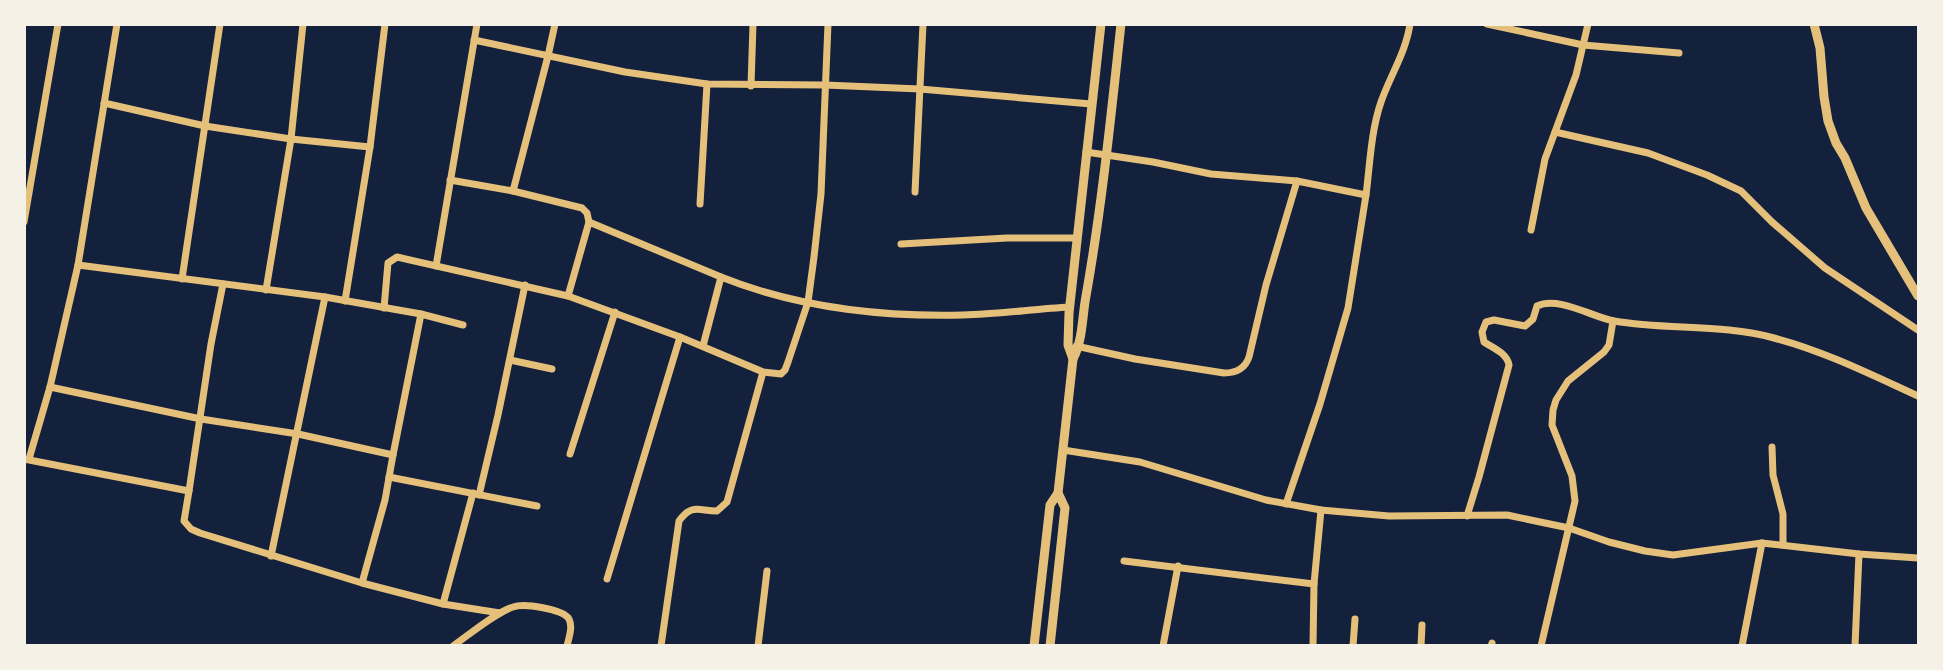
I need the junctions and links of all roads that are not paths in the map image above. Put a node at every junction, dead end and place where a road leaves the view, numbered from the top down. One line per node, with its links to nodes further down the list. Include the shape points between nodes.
1 (58, 24): 39 (street)
2 (117, 24): 25 (street)
3 (220, 24): 27 (street)
4 (303, 24): 29 (street)
5 (385, 24): 30 (street)
6 (477, 24): 17 (street)
7 (555, 24): 20 (street)
8 (753, 24): 23 (street)
9 (828, 24): 22 (street)
10 (923, 24): 24 (street)
11 (1101, 24): 26 (street)
12 (1121, 24): 32 (street)
13 (1410, 24): 37 (street, via 1377,115)
14 (1487, 24): 18 (street)
15 (1588, 24): 18 (street)
16 (1814, 24): 50 (street, via 1828,121 1836,143 1866,208)
17 (474, 40): 20 (street); 33 (street)
18 (1583, 45): 19 (street); 28 (street)
19 (1679, 53)
20 (548, 56): 21 (street); 35 (street)
21 (707, 84): 23 (street); 38 (street)
22 (825, 85): 23 (street); 24 (street); 56 (street, via 821,194)
23 (751, 86)
24 (920, 89): 26 (street); 36 (street)
25 (104, 103): 27 (street); 44 (street)
26 (1091, 104): 31 (street)
27 (205, 126): 29 (street); 47 (street)
28 (1555, 132): 41 (street); 63 (street, via 1648,153 1741,191 1825,268)
29 (291, 139): 30 (street); 51 (street)
30 (370, 147): 55 (street)
31 (1086, 152): 32 (street); 42 (street)
32 (1106, 154): 34 (street, via 1211,174); 67 (street)
33 (450, 180): 35 (street); 45 (street)
34 (1297, 181): 37 (street); 67 (street, via 1249,357 1240,369 1224,373)
35 (513, 191): 40 (street, via 582,208)
36 (915, 192)
37 (1366, 195): 85 (street, via 1348,308)
38 (700, 204)
39 (24, 222)
40 (589, 222): 46 (street); 52 (street)
41 (1531, 230)
42 (1076, 238): 43 (street); 57 (street)
43 (901, 244)
44 (78, 265): 47 (street); 72 (street)
45 (436, 266): 49 (street); 58 (street, via 392,259)
46 (721, 277): 56 (street); 66 (street)
47 (182, 279): 48 (street)
48 (223, 284): 51 (street); 74 (street)
49 (525, 285): 52 (street); 69 (street)
50 (1916, 285): 53 (street)
51 (266, 290): 54 (street)
52 (569, 296): 59 (street)
53 (1919, 296)
54 (326, 298): 55 (street); 75 (street)
55 (345, 301): 58 (street)
56 (808, 302): 57 (street, via 881,313 948,315); 71 (street, via 785,370 781,374)
57 (1070, 307): 65 (street)
58 (384, 308): 60 (street)
59 (615, 312): 64 (street); 79 (street)
60 (421, 314): 62 (street); 78 (street)
61 (1613, 321): 73 (street, via 1773,338); 88 (street, via 1541,303 1525,326 1486,322 1483,340 1508,359 1508,365); 89 (street, via 1609,345 1568,381 1553,410 1552,425 1574,488)
62 (463, 325)
63 (1919, 330)
64 (680, 337): 66 (street); 98 (street)
65 (1068, 345): 67 (street); 68 (street)
66 (704, 346): 71 (street)
67 (1079, 347): 68 (street)
68 (1073, 359): 77 (street)
69 (510, 360): 70 (street); 84 (street)
70 (552, 369)
71 (763, 372): 108 (street, via 727,502 717,511 688,511 679,521)
72 (50, 387): 74 (street); 80 (street)
73 (1919, 396)
74 (201, 419): 75 (street); 82 (street)
75 (298, 434): 78 (street); 93 (street)
76 (1772, 447): 91 (street)
77 (1063, 450): 83 (street); 85 (street, via 1140,462)
78 (393, 454): 81 (street)
79 (570, 454)
80 (27, 459): 82 (street)
81 (389, 477): 84 (street); 99 (street)
82 (189, 491): 93 (street, via 184,521 191,529)
83 (1058, 493): 110 (street, via 1050,505); 111 (street, via 1065,508)
84 (476, 494): 86 (street); 101 (street)
85 (1286, 505): 87 (street)
86 (537, 506)
87 (1321, 510): 88 (street); 100 (street)
88 (1466, 516): 89 (street, via 1507,515)
89 (1569, 528): 90 (street, via 1673,555); 116 (street)
90 (1762, 543): 91 (street); 117 (street)
91 (1783, 545): 92 (street)
92 (1859, 554): 94 (street); 105 (street)
93 (271, 556): 99 (street)
94 (1919, 558)
95 (1124, 561): 96 (street)
96 (1178, 566): 100 (street); 112 (street)
97 (767, 571): 109 (street)
98 (607, 579)
99 (362, 583): 101 (street)
100 (1314, 584): 113 (street)
101 (443, 604): 102 (street)
102 (500, 613): 106 (street); 107 (street, via 519,606 561,612 570,622)
103 (1354, 618): 114 (street)
104 (1422, 625): 115 (street)
105 (1855, 645): 118 (street)
106 (453, 646)
107 (567, 646)
108 (661, 646)
109 (758, 646)
110 (1034, 646)
111 (1050, 646)
112 (1163, 646)
113 (1313, 646)
114 (1353, 646)
115 (1420, 646)
116 (1541, 646)
117 (1742, 646)
118 (1861, 646)

